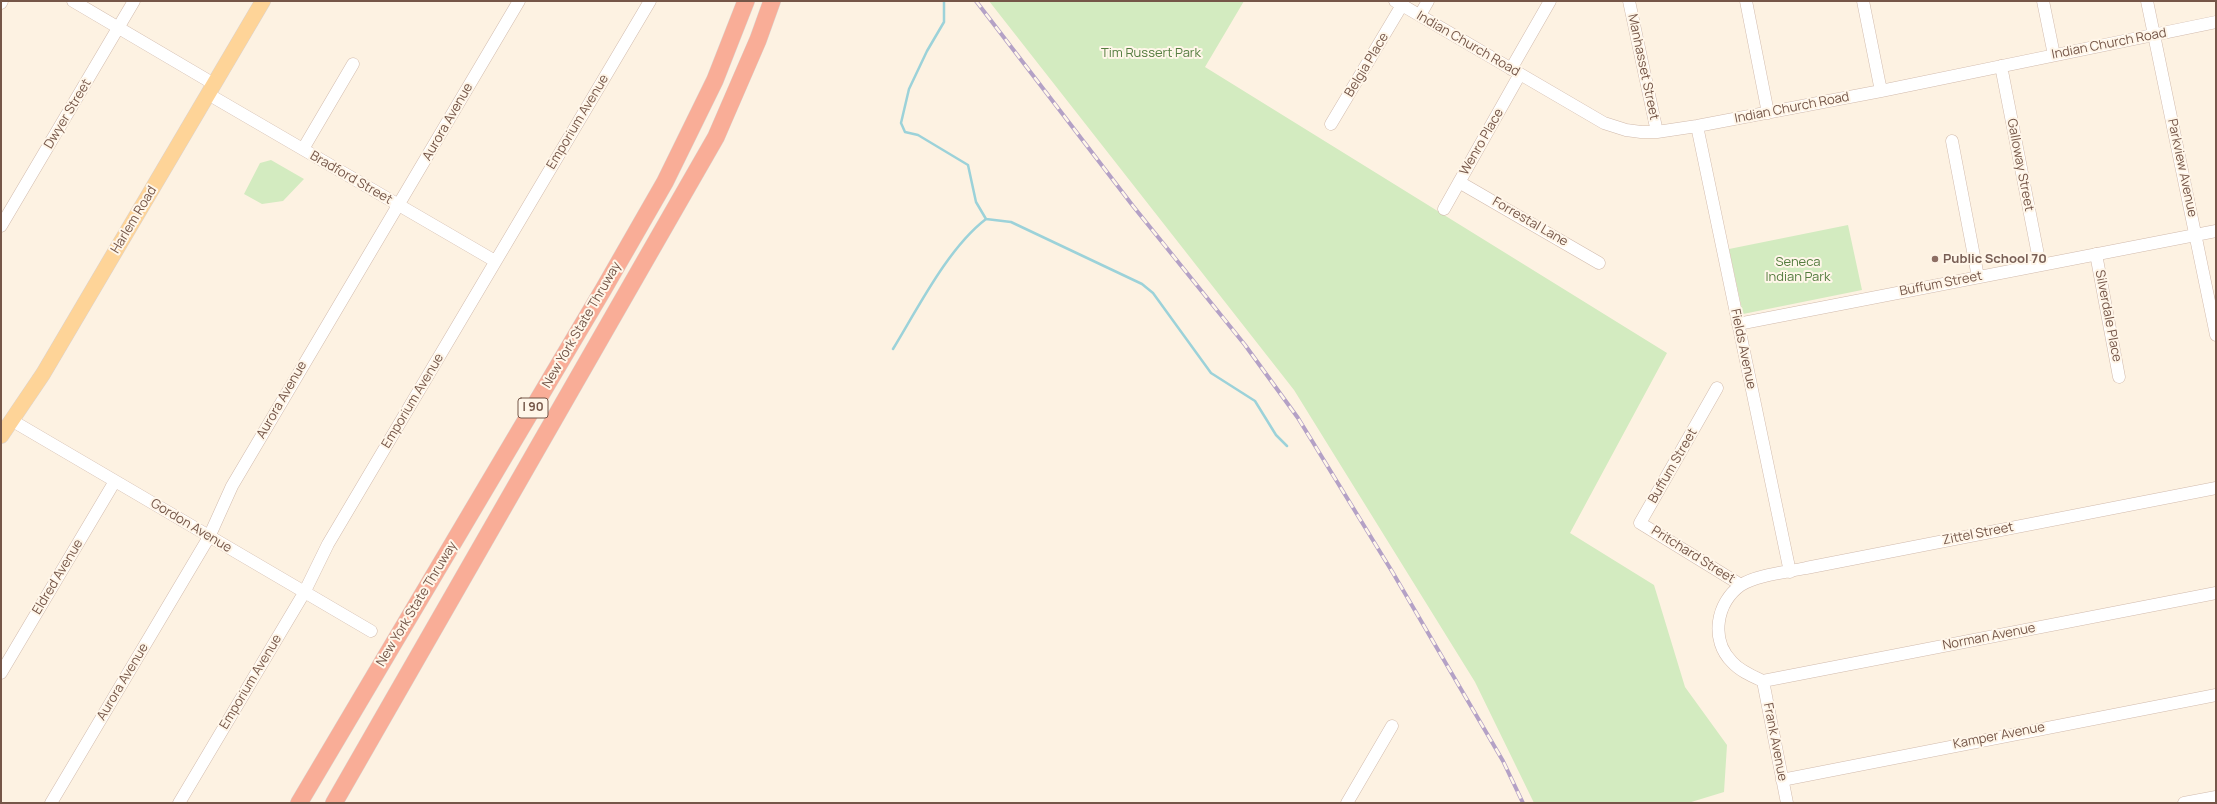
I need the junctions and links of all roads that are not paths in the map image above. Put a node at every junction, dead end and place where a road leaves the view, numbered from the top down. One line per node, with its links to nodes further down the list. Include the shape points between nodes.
1 (73, 1): 18 (street, Bradford Street)
2 (134, 1): 18 (street, Dwyer Street)
3 (263, 1): 24 (main road, Harlem Road)
4 (519, 1): 33 (street, Aurora Avenue)
5 (650, 1): 39 (street, Emporium Avenue)
6 (746, 1): 66 (highway, New York State Thruway / I 90, via 715,80 665,182)
7 (772, 1): 67 (highway, New York State Thruway / I 90, via 716,138)
8 (1428, 1): 16 (street)
9 (1550, 1): 23 (street, Wenro Place)
10 (1629, 1): 29 (street, Manhasset Street)
11 (1746, 1): 26 (street)
12 (1863, 1): 25 (street)
13 (2043, 1): 20 (street)
14 (2147, 1): 19 (street, Parkview Avenue)
15 (1399, 3): 16 (street, Indian Church Road); 27 (street, Belgia Place)
16 (1420, 15): 23 (street, Indian Church Road)
17 (2216, 22): 19 (street, Indian Church Road)
18 (118, 28): 24 (street, Bradford Street); 35 (street, Dwyer Street)
19 (2154, 35): 20 (street, Indian Church Road); 37 (street, Parkview Avenue)
20 (2054, 55): 22 (street, Indian Church Road)
21 (353, 64): 31 (street)
22 (2001, 66): 25 (street, Indian Church Road); 41 (street, Galloway Street)
23 (1516, 72): 29 (street, Indian Church Road, via 1604,123 1626,130); 32 (street, Wenro Place)
24 (211, 89): 31 (street, Bradford Street); 47 (main road, Harlem Road, via 43,374)
25 (1881, 91): 26 (street, Indian Church Road)
26 (1768, 113): 28 (street, Indian Church Road)
27 (1331, 124)
28 (1697, 126): 29 (street, Indian Church Road); 43 (street, Fields Avenue)
29 (1657, 132)
30 (1952, 141): 42 (street)
31 (303, 149): 33 (street, Bradford Street)
32 (1459, 182): 34 (street, Wenro Place); 40 (street, Forrestal Lane)
33 (398, 205): 39 (street, Bradford Street); 52 (street, Aurora Avenue, via 232,486)
34 (1444, 209)
35 (1, 226)
36 (2216, 231): 37 (street, Buffum Street)
37 (2196, 235): 38 (street, Buffum Street); 44 (street, Parkview Avenue)
38 (2096, 254): 41 (street, Buffum Street); 45 (street, Silverdale Place)
39 (495, 261): 55 (street, Emporium Avenue, via 328,544)
40 (1599, 262)
41 (2040, 265): 42 (street, Buffum Street)
42 (1978, 277): 43 (street, Buffum Street)
43 (1738, 324): 53 (street, Fields Avenue)
44 (2216, 334)
45 (2119, 377)
46 (1717, 388): 51 (street, Buffum Street)
47 (11, 420): 48 (main road, Harlem Road); 49 (street, Gordon Avenue)
48 (1, 436)
49 (115, 481): 52 (street, Gordon Avenue); 58 (street, Eldred Avenue)
50 (2216, 488): 53 (street, Zittel Street)
51 (1640, 522): 54 (street, Pritchard Street)
52 (209, 537): 55 (street, Gordon Avenue); 64 (street, Aurora Avenue)
53 (1790, 572): 54 (street, Zittel Street)
54 (1741, 585): 59 (street, Pritchard Street, via 1725,602 1717,630 1719,640 1732,663)
55 (304, 593): 57 (street, Gordon Avenue); 65 (street, Emporium Avenue)
56 (2216, 593): 59 (street, Norman Avenue)
57 (371, 631)
58 (1, 673)
59 (1763, 681): 62 (street, Frank Avenue)
60 (2216, 695): 62 (street, Kamper Avenue)
61 (1392, 726): 68 (street)
62 (1782, 780): 69 (street, Frank Avenue)
63 (2216, 797): 70 (street)
64 (51, 803)
65 (179, 803)
66 (298, 803)
67 (334, 803)
68 (1347, 803)
69 (1787, 803)
70 (2184, 803)

